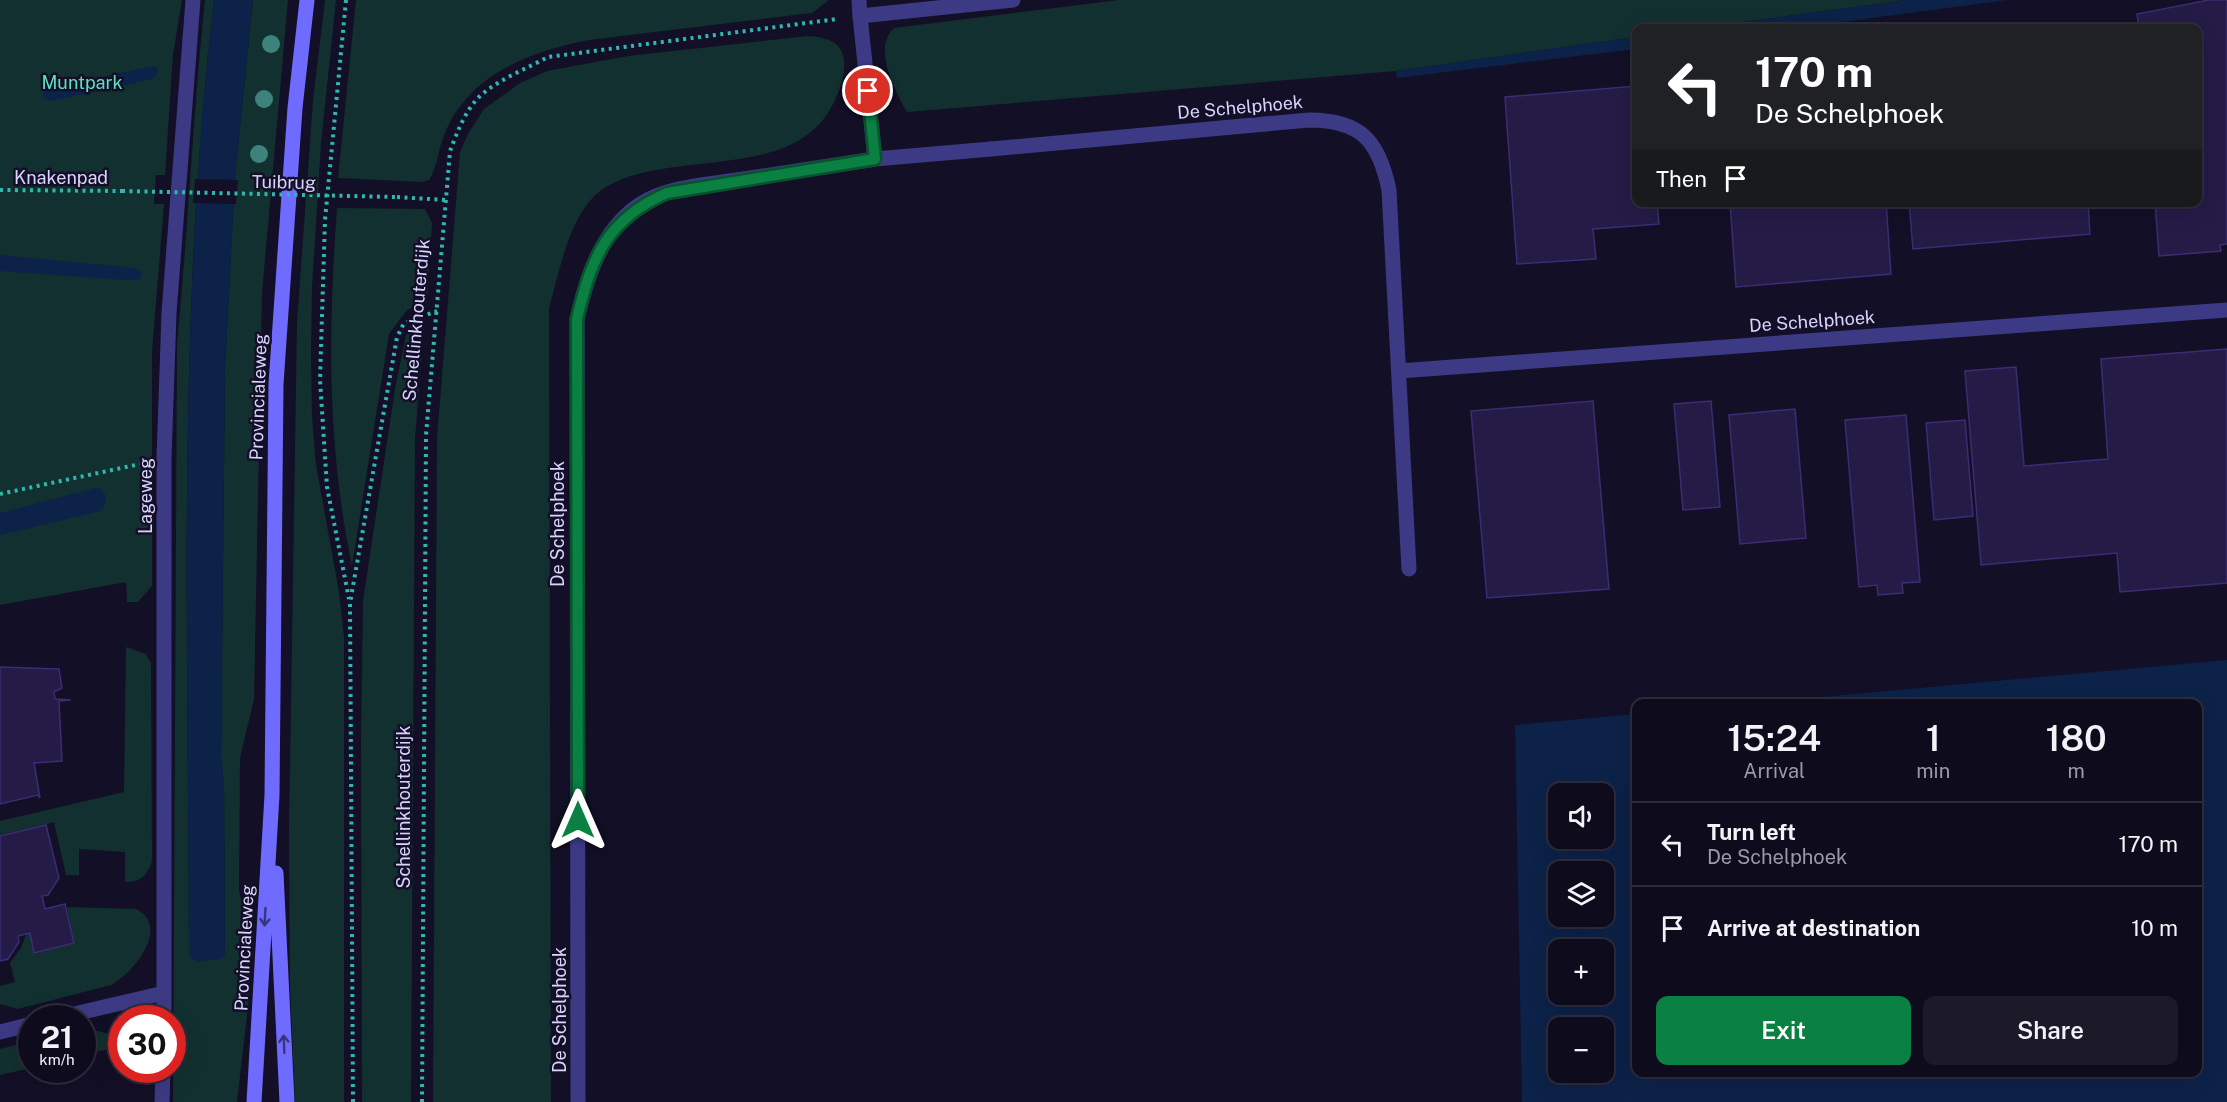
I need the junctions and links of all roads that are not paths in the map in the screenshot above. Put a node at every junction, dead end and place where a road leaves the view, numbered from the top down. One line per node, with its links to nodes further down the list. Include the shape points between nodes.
1 (193, 0): 10 (street, Lageweg, via 170,301 164,458)
2 (307, 0): 9 (main road, Provincialeweg, via 285,227 276,384)
3 (1012, 0): 4 (street)
4 (860, 8): 5 (street)
5 (875, 159): 7 (street, De Schelphoek, via 1309,120 1335,120 1355,128 1371,142 1383,163 1389,190); 19 (street, De Schelphoek, via 702,185 639,205 615,229 595,258 584,290 577,319)
6 (2227, 310): 7 (street, De Schelphoek)
7 (1399, 370): 8 (street, De Schelphoek)
8 (1409, 569)
9 (272, 795): 17 (main road, Provincialeweg, one-way to 17); 18 (main road, Provincialeweg, one-way to 9)
10 (164, 993): 11 (street, Lageweg); 12 (street)
11 (164, 1005)
12 (96, 1009)
13 (18, 1028): 14 (street)
14 (0, 1032)
15 (163, 1083): 16 (street)
16 (162, 1102)
17 (254, 1102)
18 (287, 1102)
19 (578, 1102)

